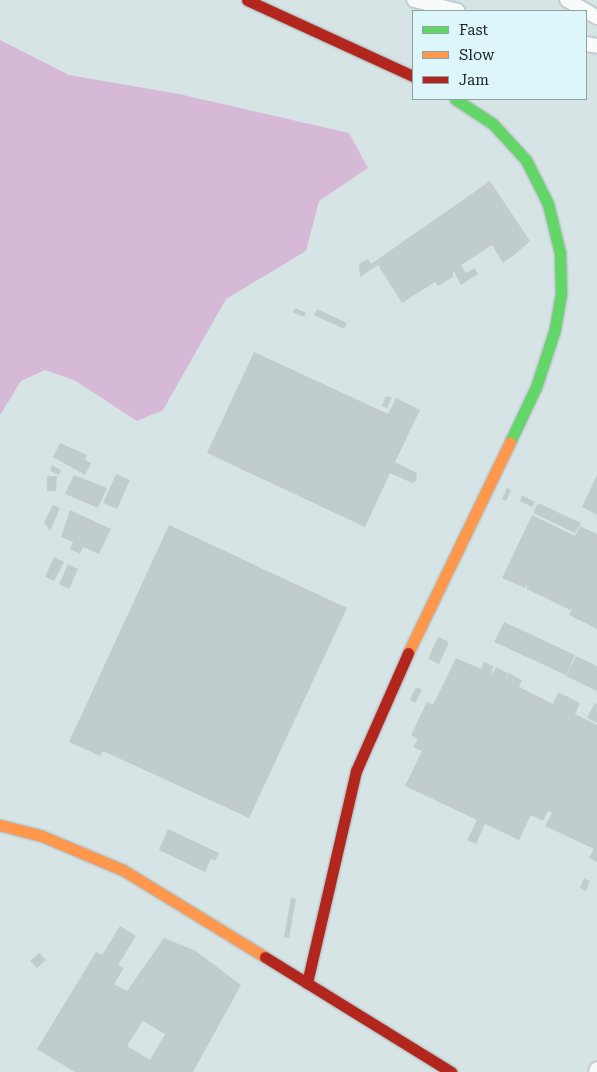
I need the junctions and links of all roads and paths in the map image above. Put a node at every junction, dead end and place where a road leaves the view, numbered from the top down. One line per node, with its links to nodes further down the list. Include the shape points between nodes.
1 (247, 0): 6 (street)
2 (414, 0): 4 (street)
3 (567, 0): 5 (street)
4 (454, 10)
5 (585, 10)
6 (412, 76)
7 (457, 100): 9 (street, via 493,124 526,160 548,204 560,253 561,294 555,329 536,387 377,718 356,771)
8 (0, 825): 9 (street, via 42,836 123,870)
9 (307, 983): 10 (street)
10 (451, 1072)

